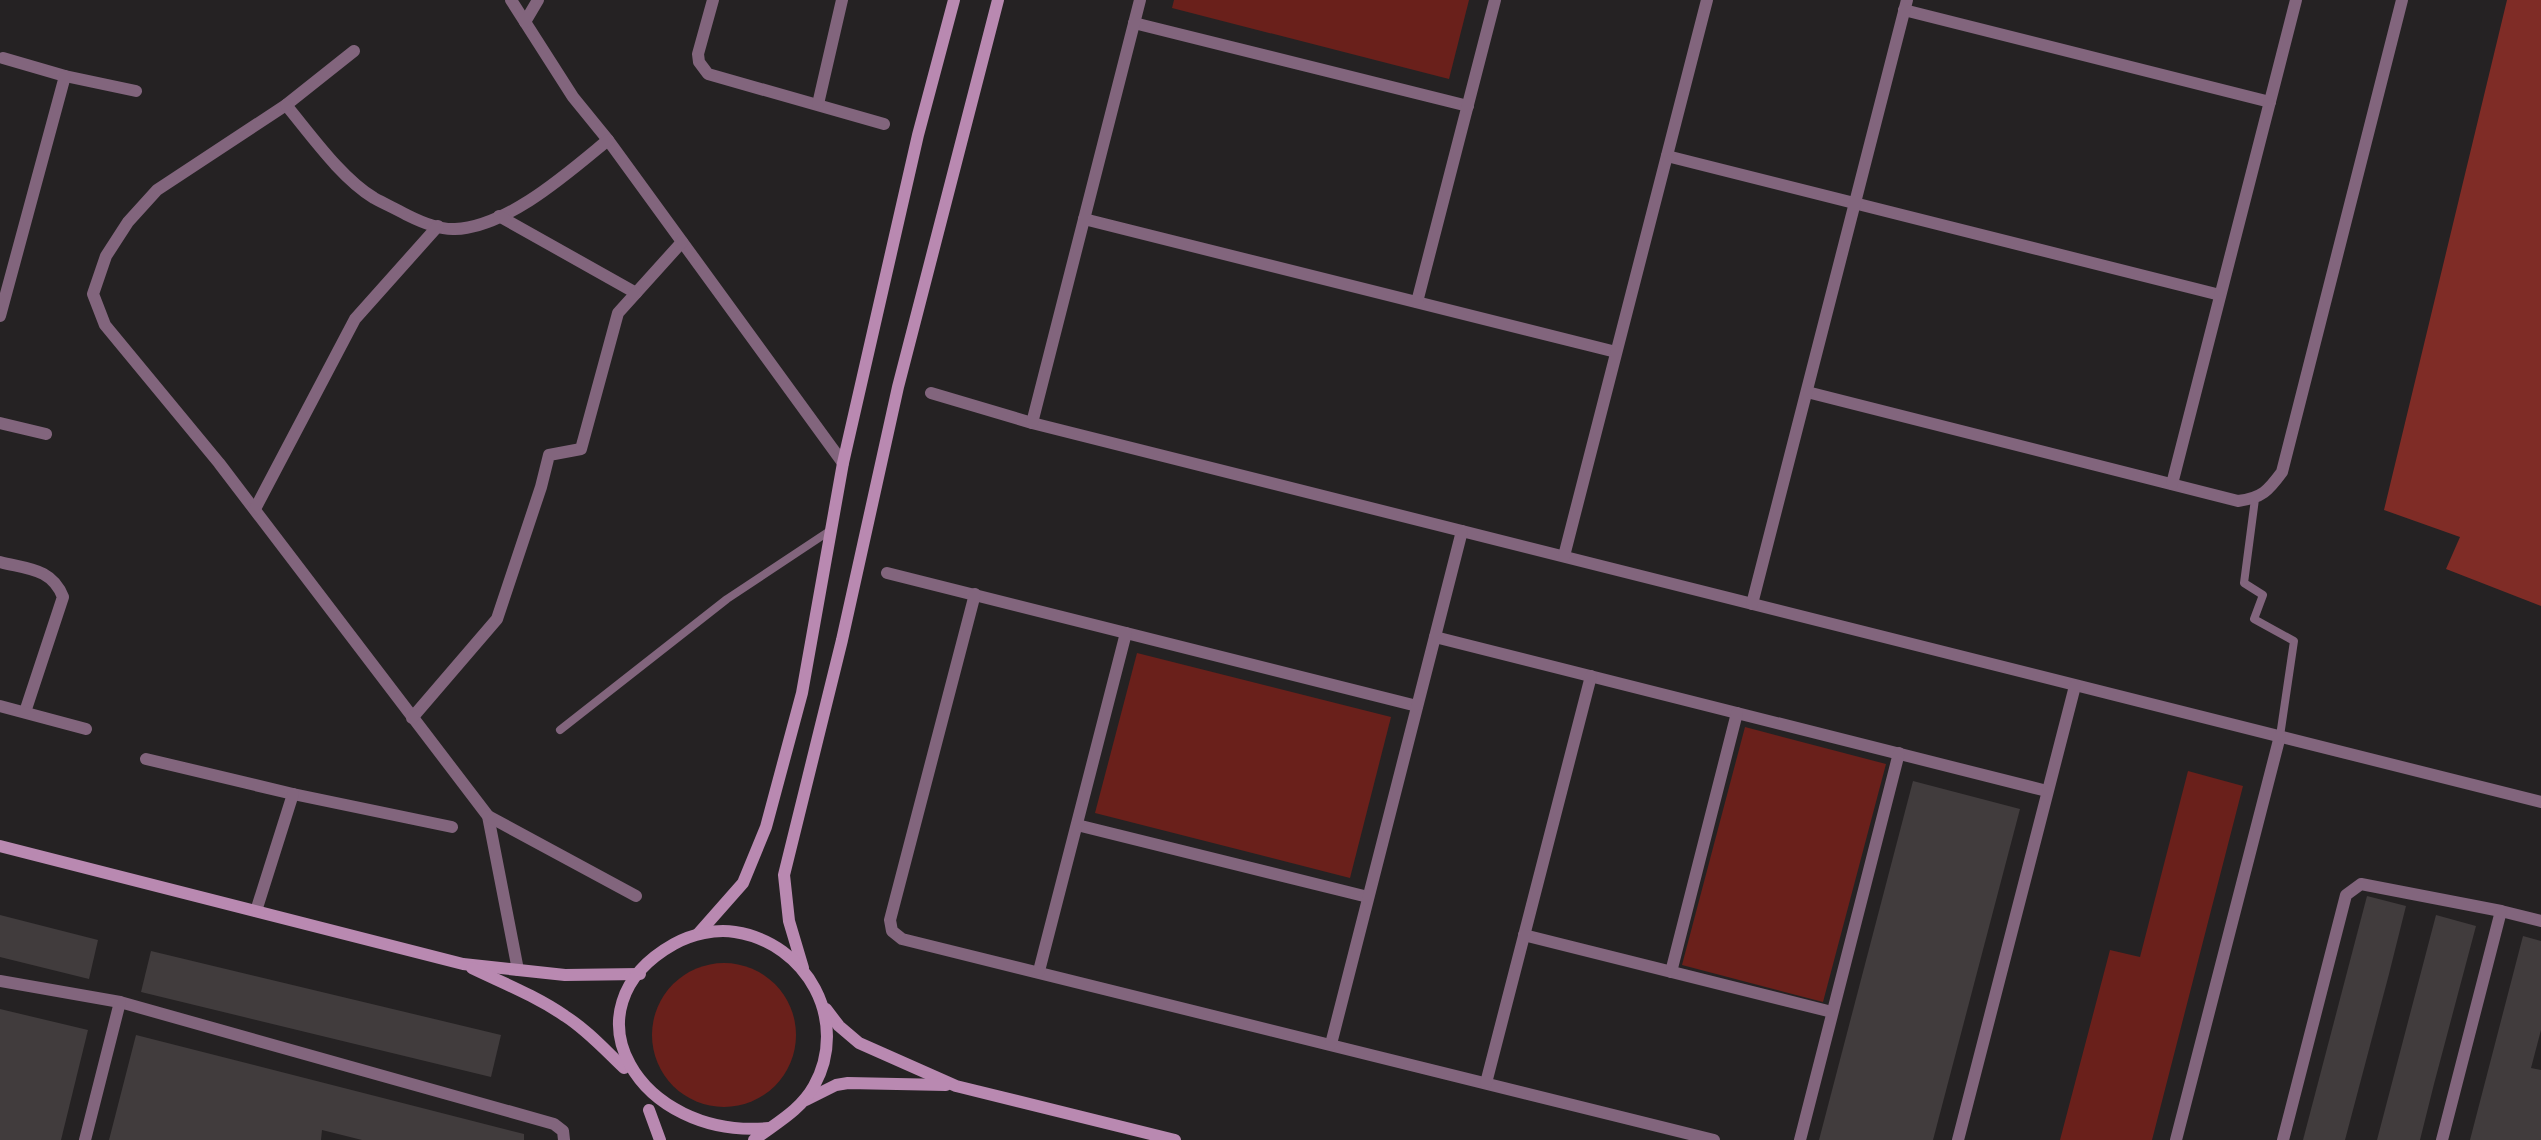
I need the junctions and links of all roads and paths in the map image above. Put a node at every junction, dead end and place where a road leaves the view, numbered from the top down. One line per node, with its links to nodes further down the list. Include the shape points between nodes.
1 (511, 0): 13 (street)
2 (538, 0): 13 (street)
3 (713, 0): 20 (street, via 698,54 708,74)
4 (842, 0): 20 (street)
5 (954, 0): 41 (main road, via 918,135)
6 (998, 0): 81 (main road, via 898,387 842,640 784,875 789,921)
7 (1140, 0): 14 (street)
8 (1495, 0): 22 (street)
9 (1707, 0): 25 (street)
10 (2296, 0): 19 (street)
11 (2402, 0): 43 (street, via 2282,472)
12 (1906, 5): 19 (street); 26 (street)
13 (525, 22): 24 (street, via 573,97)
14 (1134, 22): 22 (street); 28 (street)
15 (354, 51): 21 (street)
16 (3, 58): 17 (street)
17 (65, 76): 18 (street); 34 (street)
18 (136, 91)
19 (2270, 102): 32 (street)
20 (818, 104): 23 (street)
21 (286, 105): 29 (street, via 351,180 373,198); 44 (street, via 157,190 105,256 93,294 105,326)
22 (1468, 106): 33 (street)
23 (884, 124)
24 (608, 140): 27 (street, via 543,192); 30 (street)
25 (1667, 156): 26 (street); 35 (street)
26 (1855, 203): 32 (street); 36 (street)
27 (499, 216): 29 (street, via 454,230); 31 (street)
28 (1084, 219): 33 (street); 39 (street)
29 (438, 226): 44 (street, via 355,320)
30 (682, 242): 31 (street); 41 (street)
31 (636, 293): 60 (street, via 618,313 581,449 549,455 496,619)
32 (2220, 295): 42 (street)
33 (1417, 302): 35 (street)
34 (0, 316)
35 (1616, 352): 47 (street)
36 (1807, 392): 42 (street); 51 (street)
37 (931, 393): 39 (street)
38 (0, 423): 40 (street)
39 (1032, 423): 46 (street)
40 (46, 434)
41 (843, 464): 45 (main road)
42 (2172, 484): 43 (street, via 2238,501)
43 (2255, 499): 63 (lane, via 2244,582 2264,595 2254,619 2294,640)
44 (255, 508): 60 (street)
45 (831, 530): 62 (lane, via 728,599); 78 (main road, via 802,693 765,827 743,884)
46 (1462, 531): 47 (street); 53 (street)
47 (1564, 556): 51 (street)
48 (0, 562): 58 (street, via 49,575 63,597)
49 (887, 573): 50 (street)
50 (975, 594): 52 (street); 83 (street, via 890,920 892,931 902,939)
51 (1752, 604): 55 (street)
52 (1126, 633): 57 (street); 70 (street)
53 (1435, 637): 54 (street); 57 (street)
54 (1591, 676): 59 (street); 79 (street)
55 (2075, 686): 63 (street); 66 (street)
56 (0, 706): 58 (street)
57 (1417, 706): 74 (street)
58 (25, 712): 61 (street)
59 (1737, 713): 64 (street); 84 (street)
60 (412, 718): 69 (street)
61 (86, 729)
62 (560, 730)
63 (2280, 736): 68 (street); 107 (street)
64 (1899, 753): 66 (street); 89 (street)
65 (146, 759): 67 (street)
66 (2048, 791): 106 (street)
67 (292, 794): 71 (street); 76 (street)
68 (2541, 802)
69 (488, 816): 73 (street); 82 (street)
70 (1077, 825): 74 (street); 83 (street)
71 (452, 827)
72 (0, 846): 76 (main road)
73 (636, 896)
74 (1368, 897): 90 (street)
75 (2501, 911): 77 (street); 108 (street, via 2361,884 2352,889 2346,896); 109 (street)
76 (256, 912): 80 (main road)
77 (2541, 921)
78 (698, 934): 81 (main road, via 732,932 764,939); 85 (main road, via 666,949)
79 (1524, 935): 84 (street); 92 (street)
80 (463, 964): 82 (main road); 91 (main road, via 564,1015)
81 (803, 968): 88 (main road)
82 (518, 970): 85 (main road, via 597,976)
83 (1039, 971): 90 (street)
84 (1671, 972): 89 (street)
85 (640, 974): 91 (main road, via 627,995 620,1019)
86 (0, 981): 87 (street)
87 (120, 1002): 99 (street); 100 (street, via 554,1124 563,1131)
88 (823, 1006): 93 (main road, via 859,1043); 94 (main road, via 825,1056)
89 (1832, 1012): 105 (street)
90 (1331, 1044): 92 (street)
91 (624, 1068): 95 (main road, via 634,1090)
92 (1486, 1083): 104 (street)
93 (956, 1086): 94 (main road, via 848,1083); 103 (main road)
94 (804, 1101): 97 (main road)
95 (649, 1108): 96 (main road); 101 (main road)
96 (671, 1125)
97 (769, 1128): 98 (main road); 102 (main road)
98 (724, 1139)
99 (85, 1140)
100 (564, 1140)
101 (660, 1140)
102 (754, 1140)
103 (1175, 1140)
104 (1714, 1140)
105 (1800, 1140)
106 (1958, 1140)
107 (2176, 1140)
108 (2283, 1140)
109 (2442, 1140)

